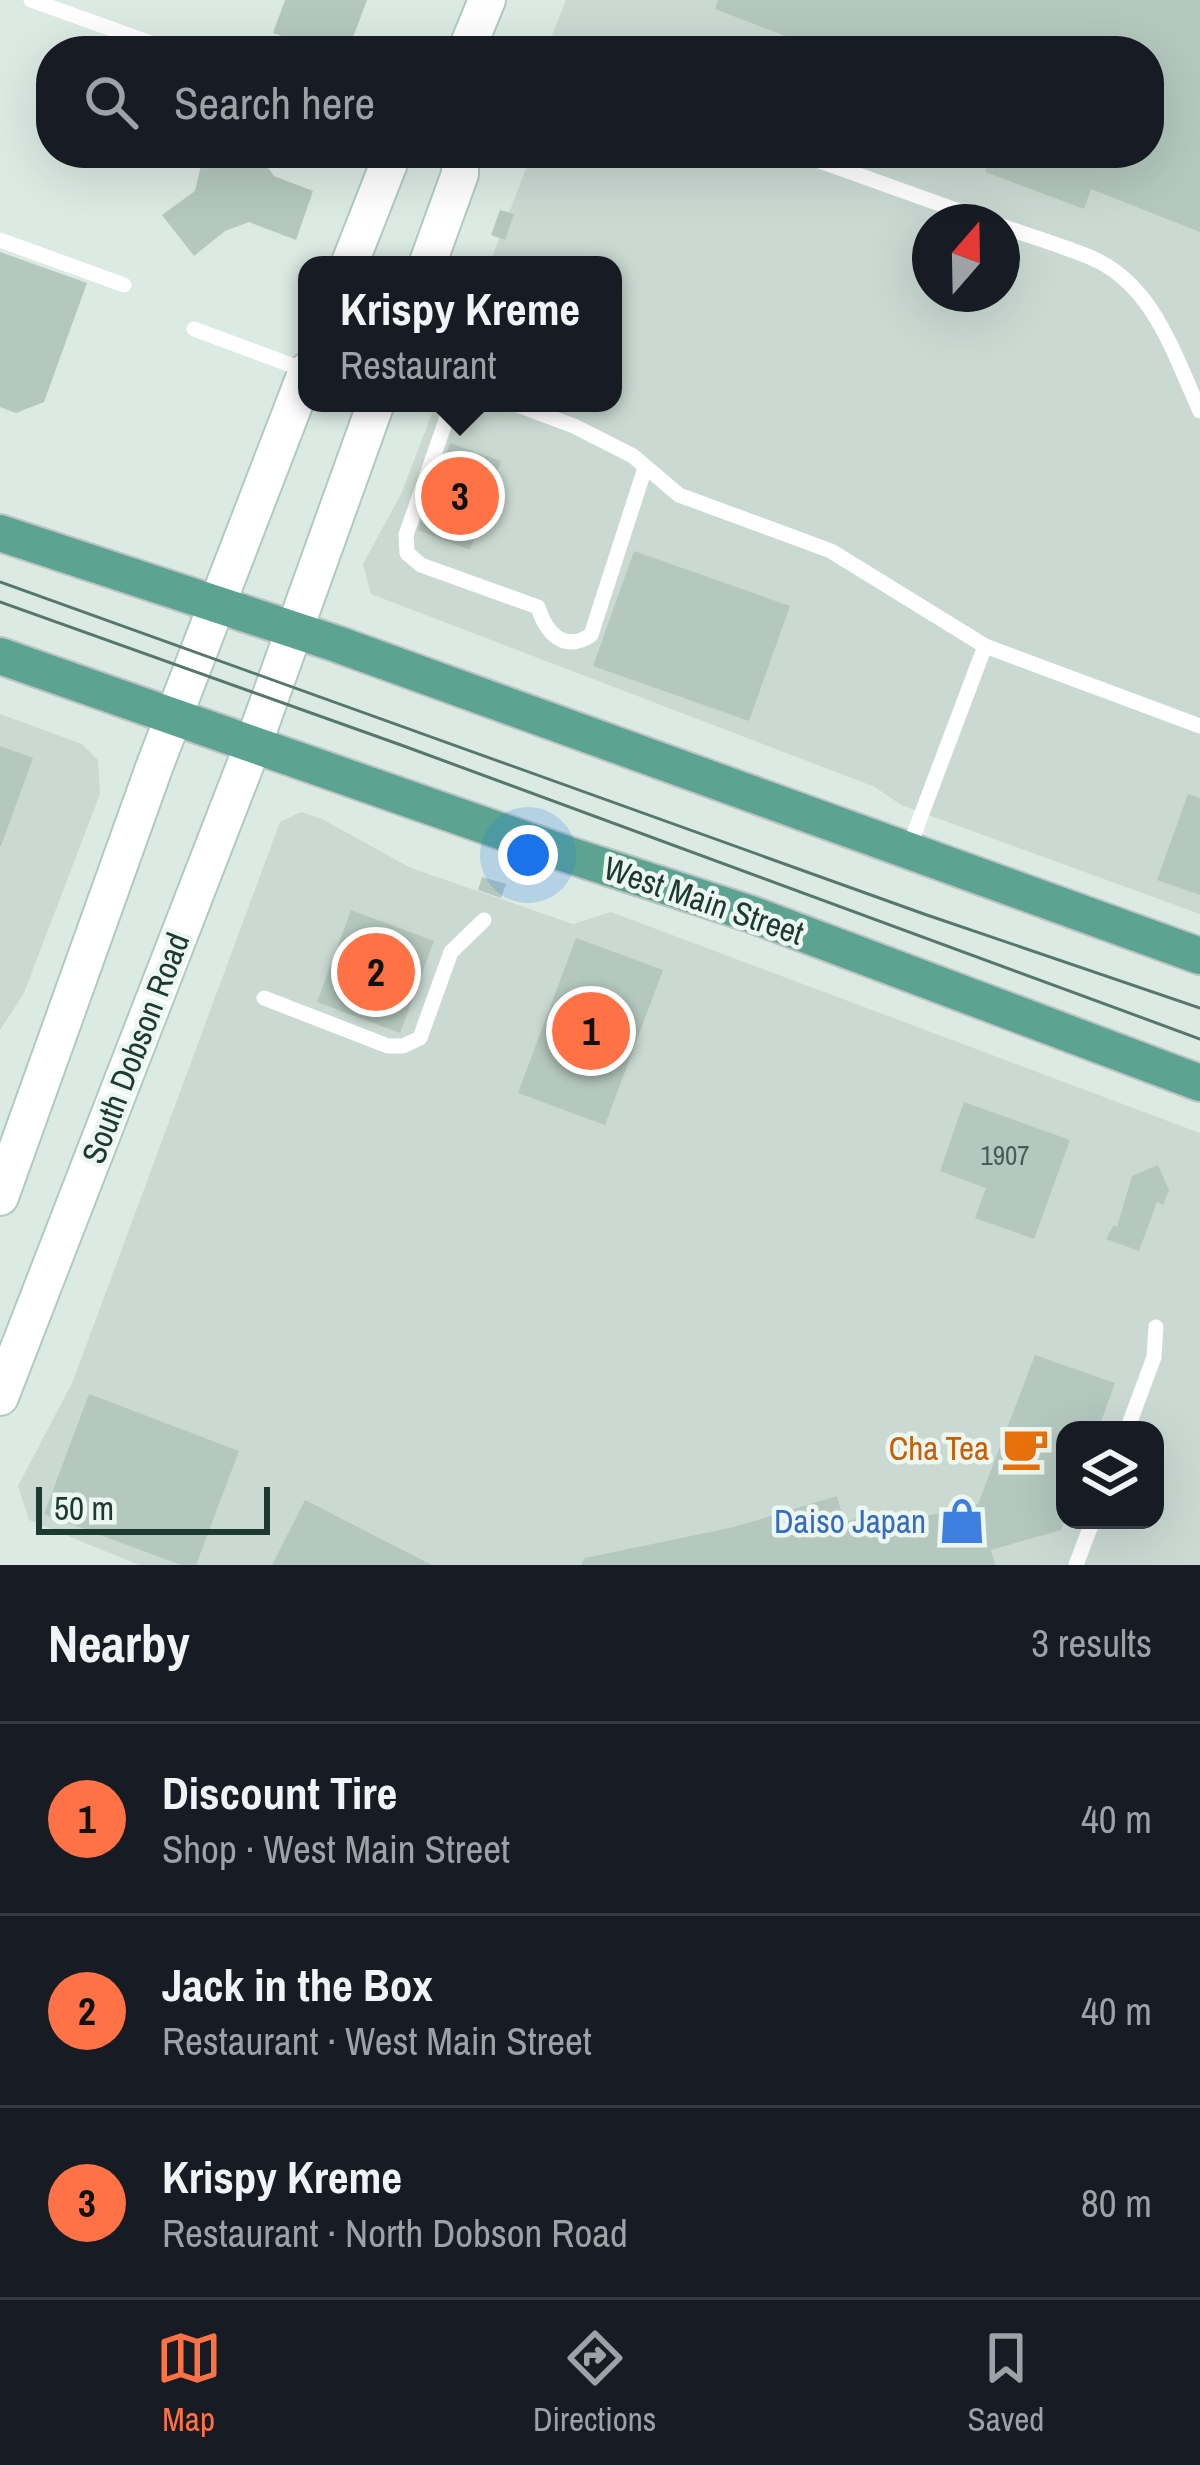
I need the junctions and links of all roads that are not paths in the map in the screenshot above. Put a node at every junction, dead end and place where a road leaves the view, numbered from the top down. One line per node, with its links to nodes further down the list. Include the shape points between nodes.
1 (32, 0): 3 (lane)
2 (487, 0): 4 (main road)
3 (132, 36)
4 (472, 36)
5 (387, 168): 11 (main road)
6 (460, 168): 12 (main road)
7 (839, 168): 8 (lane)
8 (940, 204)
9 (1020, 233): 17 (lane, via 1096,260 1132,285 1152,309)
10 (0, 240): 13 (lane)
11 (353, 256)
12 (430, 256)
13 (124, 285)
14 (194, 329): 15 (lane)
15 (298, 368)
16 (298, 394): 23 (main road)
17 (1200, 411)
18 (373, 412): 24 (main road, South Dobson Road)
19 (449, 412): 21 (lane, via 407,553 538,608 545,629 563,642 591,635)
20 (536, 412): 21 (lane)
21 (645, 468): 25 (lane, via 679,494 830,551)
22 (0, 533): 23 (main road)
23 (216, 604): 24 (main road); 27 (main road)
24 (295, 630): 29 (main road, South Dobson Road); 30 (main road)
25 (985, 646): 28 (lane); 30 (lane)
26 (0, 656): 27 (main road, West Main Street)
27 (173, 718): 29 (main road, West Main Street); 35 (main road)
28 (1200, 726)
29 (253, 745): 34 (main road, West Main Street, via 751,914); 37 (main road, South Dobson Road)
30 (908, 850): 32 (main road)
31 (484, 920): 33 (lane, via 451,952 413,1043 388,1046)
32 (1200, 956)
33 (263, 998)
34 (1200, 1083)
35 (0, 1197)
36 (1156, 1328): 38 (lane, via 1154,1358)
37 (0, 1397)
38 (1130, 1421)
39 (1090, 1529): 40 (lane)
40 (1076, 1565)

